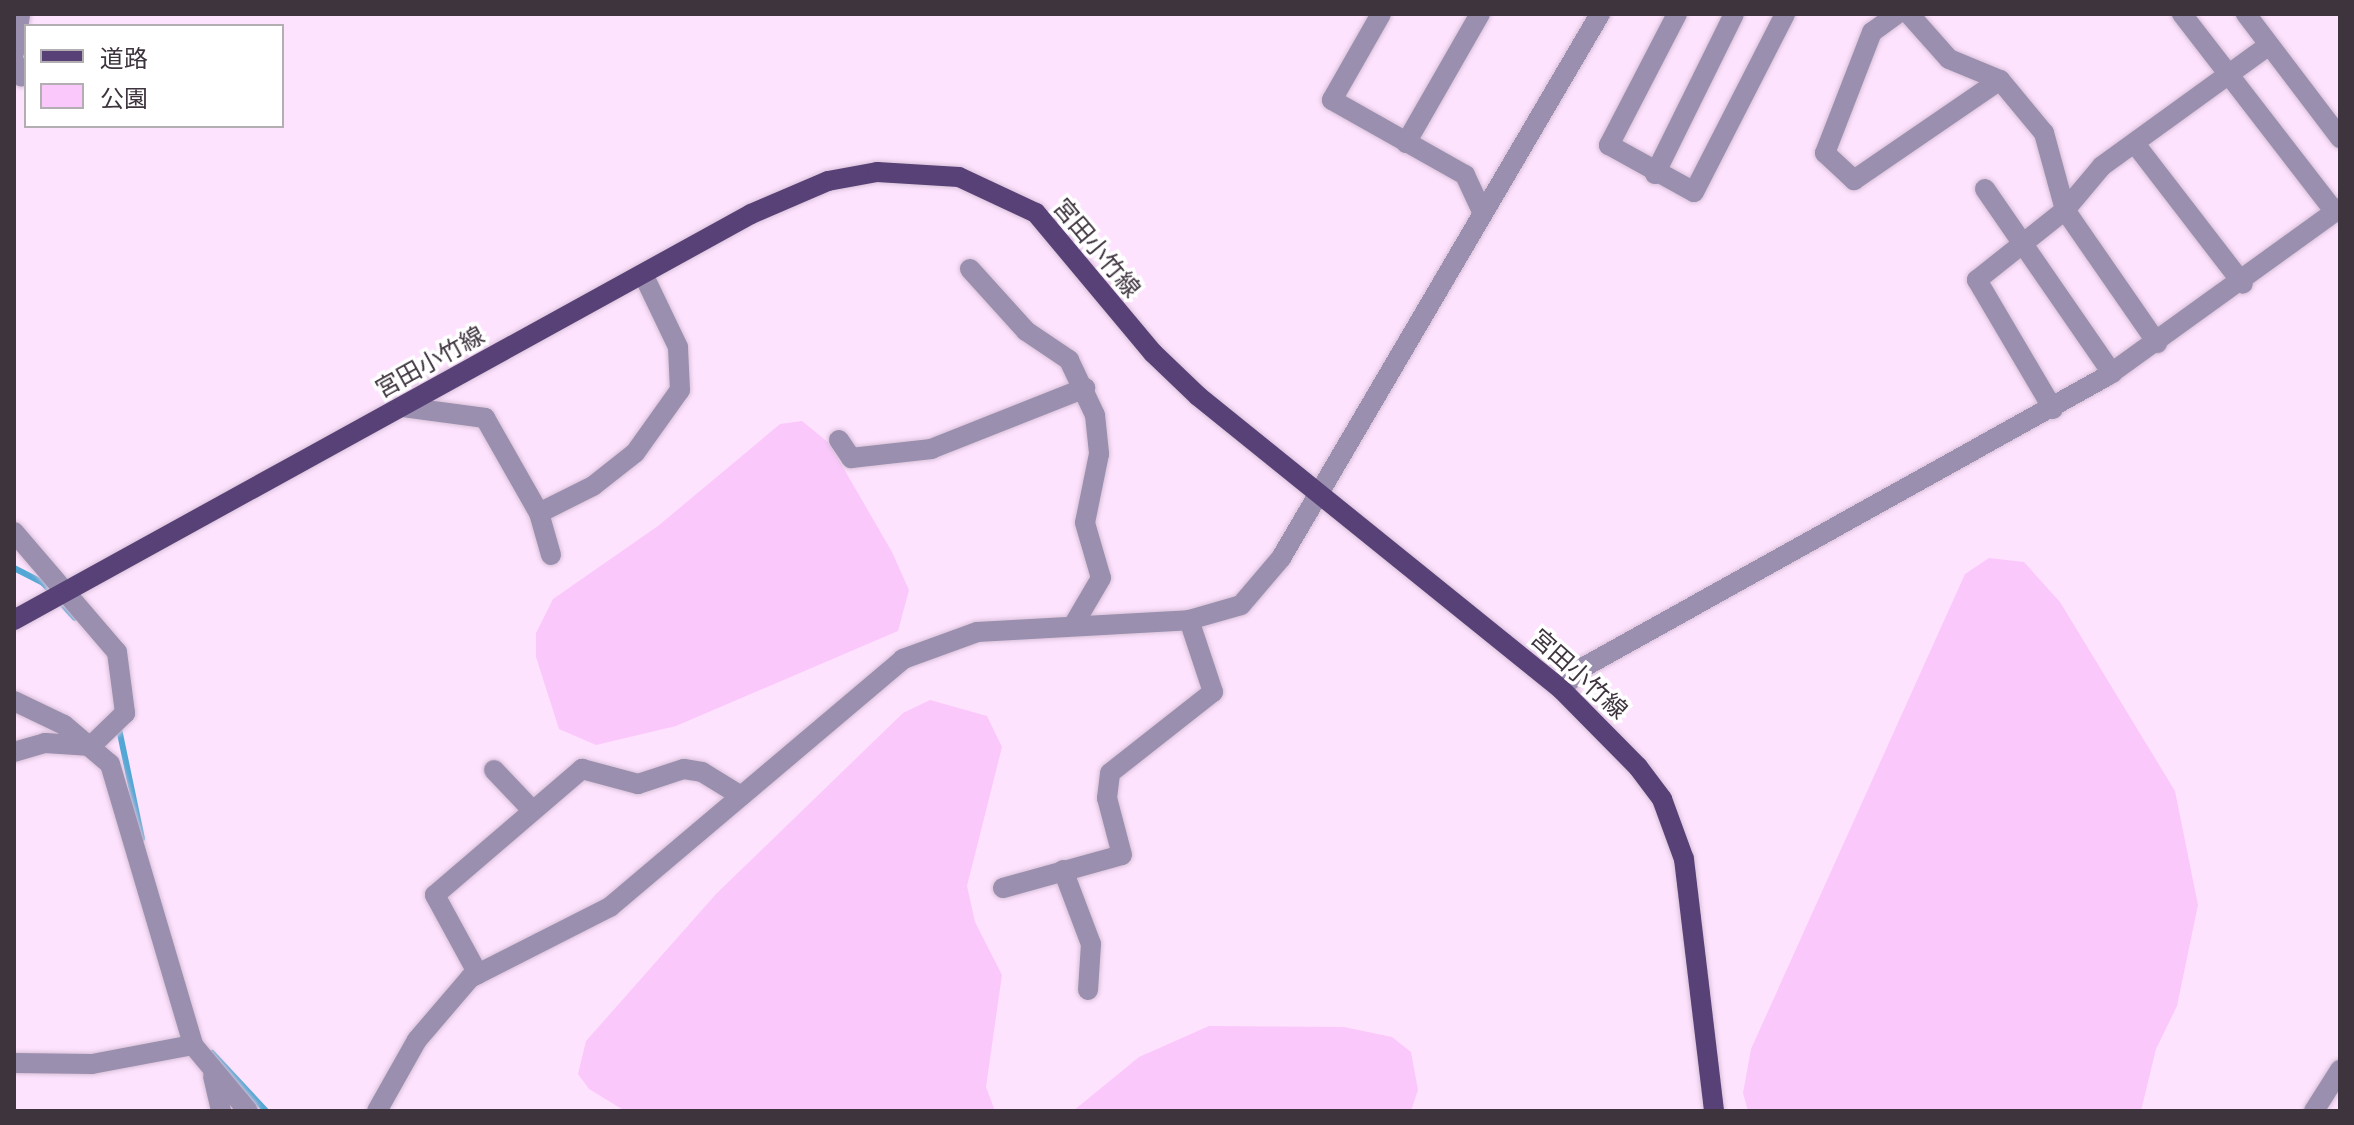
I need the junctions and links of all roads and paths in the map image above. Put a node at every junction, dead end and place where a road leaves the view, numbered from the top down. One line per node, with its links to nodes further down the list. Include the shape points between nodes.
1 (20, 14): 13 (street)
2 (1381, 14): 17 (street, via 1332,100)
3 (1480, 14): 17 (street)
4 (1600, 14): 23 (street)
5 (1677, 14): 19 (street, via 1609,145)
6 (1734, 14): 19 (street)
7 (1785, 14): 19 (street, via 1694,192)
8 (1897, 14): 15 (street, via 1872,32 1825,153 1854,180)
9 (1909, 14): 15 (street, via 1949,59)
10 (2182, 14): 14 (street)
11 (2246, 14): 12 (street)
12 (2269, 45): 14 (street); 16 (street)
13 (14, 53)
14 (2232, 77): 18 (street); 22 (street)
15 (2000, 80): 21 (street, via 2044,133)
16 (2340, 138)
17 (1406, 143): 23 (street, via 1465,175)
18 (2136, 145): 21 (street, via 2102,166); 27 (street)
19 (1655, 174)
20 (1985, 189): 24 (street)
21 (2065, 210): 24 (street); 28 (street)
22 (2338, 210): 27 (street)
23 (1482, 211): 34 (street)
24 (2020, 243): 29 (street); 32 (street, via 1977,280)
25 (970, 269): 30 (street, via 1026,331 1069,360)
26 (644, 276): 31 (main road, 宮田小竹線); 34 (main road, 宮田小竹線, via 751,214 828,181 877,172 959,177 1036,213 1153,353); 35 (street, via 678,347 680,390 635,453 593,486)
27 (2243, 284): 28 (street)
28 (2157, 343): 29 (street)
29 (2112, 373): 32 (street)
30 (1085, 388): 33 (street, via 931,449 851,458); 41 (street, via 1099,454 1085,523 1101,578)
31 (403, 407): 35 (street, via 485,418); 38 (main road, 宮田小竹線)
32 (2053, 409): 42 (street, via 1634,638)
33 (839, 440)
34 (1320, 490): 40 (street, via 1260,588 1241,605); 42 (main road, 宮田小竹線)
35 (539, 513): 37 (street)
36 (14, 532): 38 (street)
37 (551, 555)
38 (68, 589): 39 (main road, 宮田小竹線); 44 (street, via 117,652 125,713)
39 (14, 620)
40 (1189, 620): 41 (street); 49 (street, via 1213,692 1110,773 1107,798 1122,855)
41 (1074, 624): 47 (street, via 977,632 903,659)
42 (1561, 689): 60 (main road, 宮田小竹線, via 1638,767 1675,826)
43 (14, 701): 44 (street)
44 (91, 746): 45 (street, via 45,743); 53 (street, via 119,781)
45 (14, 752)
46 (494, 770): 48 (street)
47 (741, 796): 48 (street, via 702,772 684,769 638,784 594,766); 51 (street, via 593,919)
48 (531, 809): 51 (street, via 435,895)
49 (1063, 870): 50 (street); 52 (street, via 1091,944)
50 (1003, 888)
51 (478, 974): 59 (street, via 443,1004)
52 (1088, 990)
53 (193, 1045): 54 (street, via 92,1064); 56 (street)
54 (14, 1063)
55 (2340, 1070): 61 (street)
56 (213, 1076): 57 (street); 58 (street)
57 (221, 1111)
58 (248, 1111)
59 (377, 1111)
60 (1714, 1111)
61 (2314, 1111)

